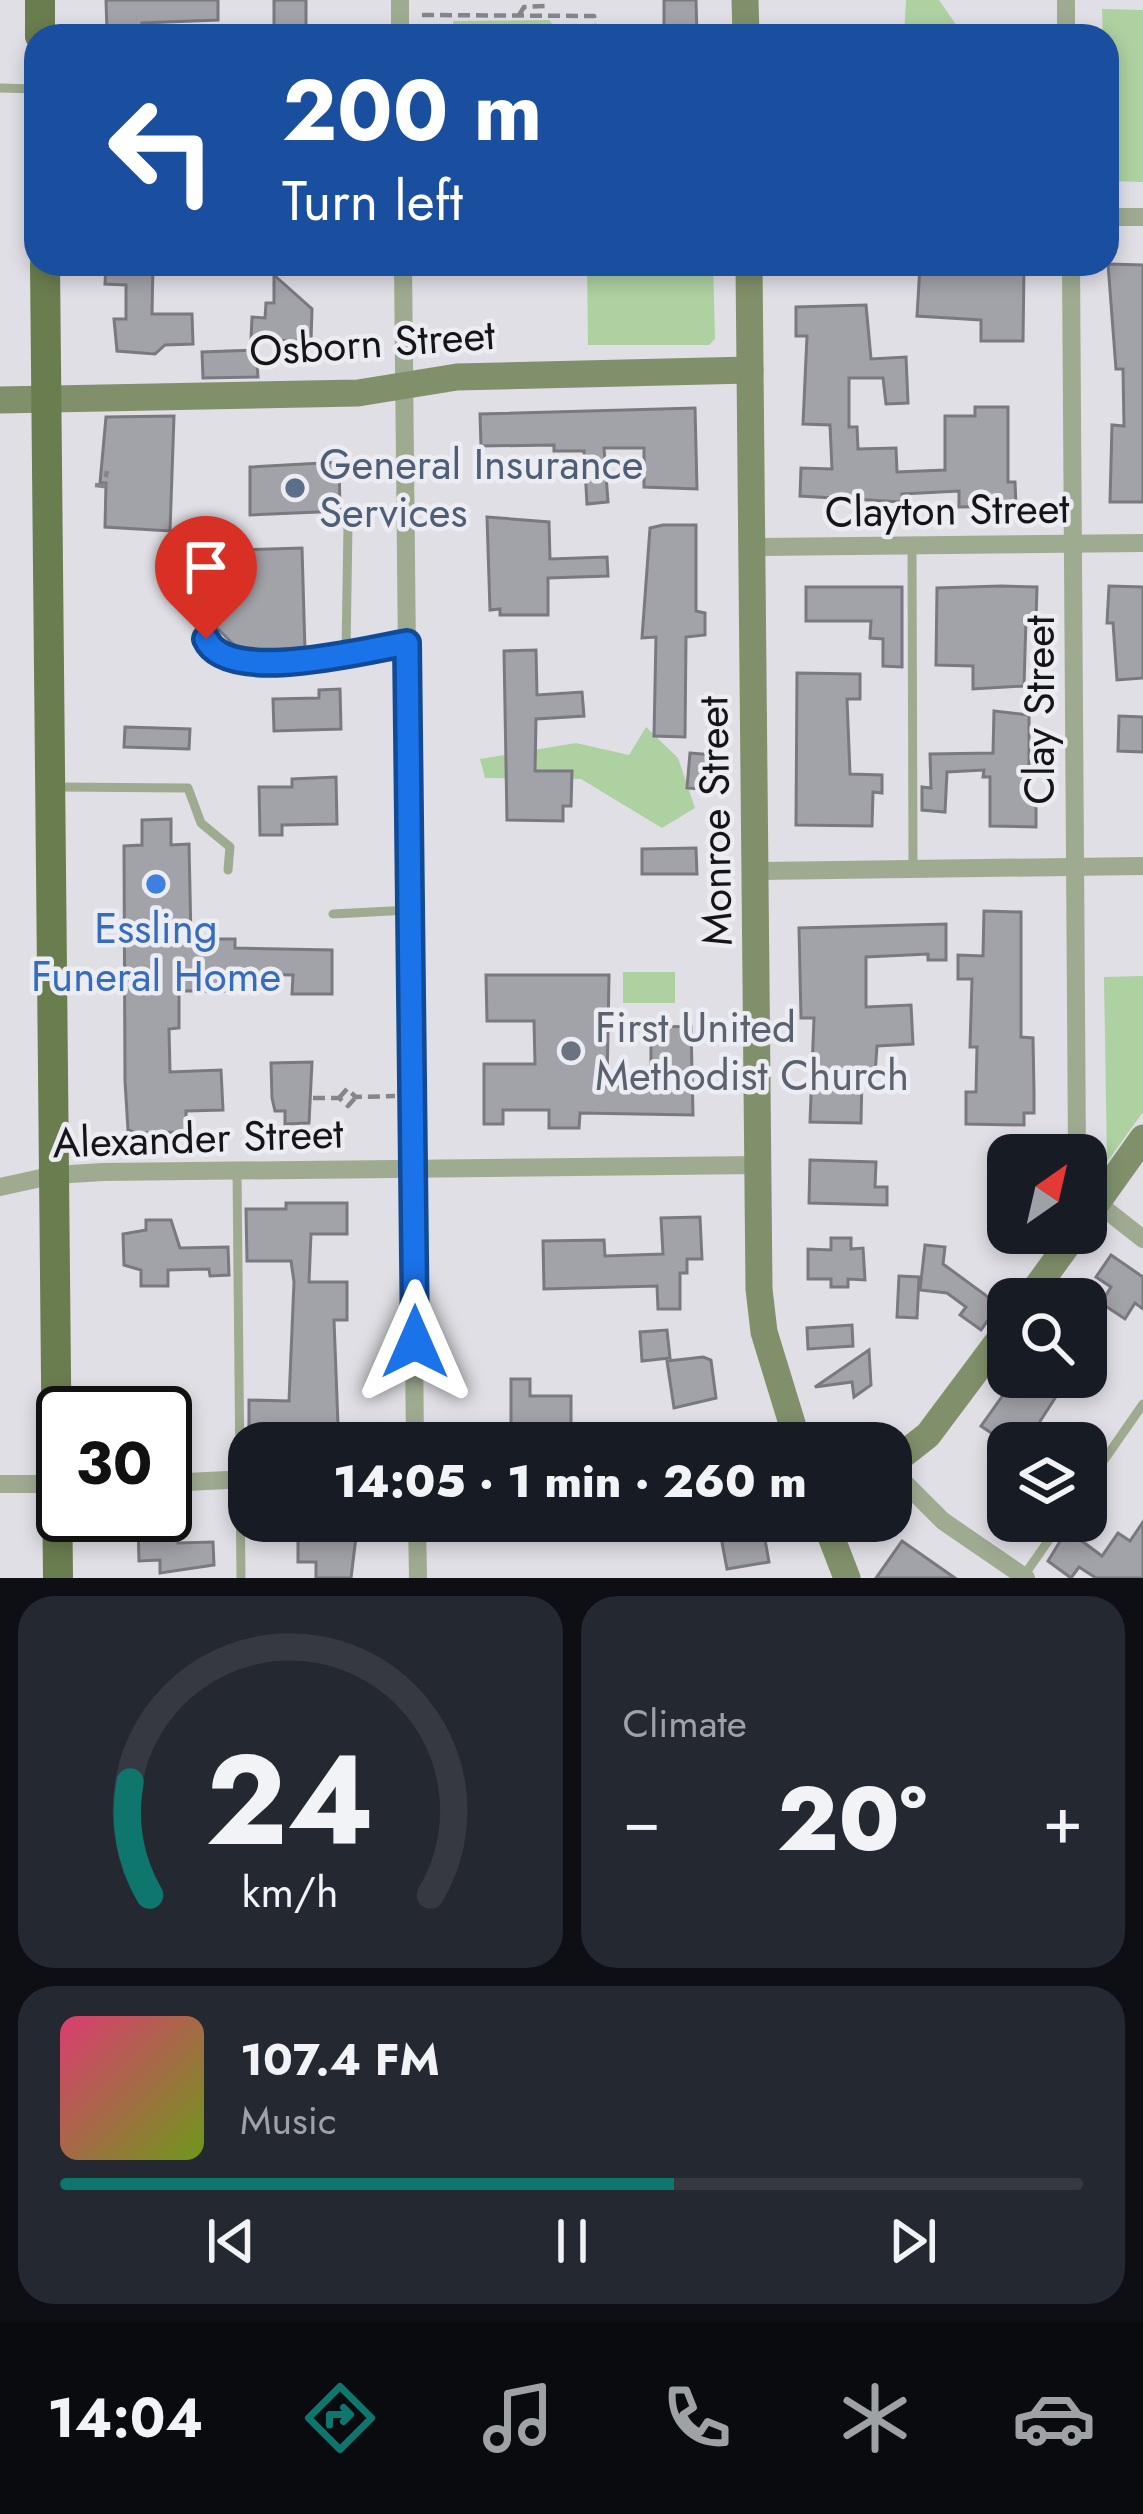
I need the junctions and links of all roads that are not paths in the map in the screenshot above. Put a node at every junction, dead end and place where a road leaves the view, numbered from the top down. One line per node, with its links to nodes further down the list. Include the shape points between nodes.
1 (45, 276): 7 (main road)
2 (403, 276): 6 (street)
3 (749, 276): 5 (main road, Monroe Street)
4 (1071, 276): 11 (street, Clay Street)
5 (750, 370): 6 (main road, Osborn Street); 12 (main road, Monroe Street)
6 (406, 382): 7 (main road, Osborn Street, via 358,393); 15 (street)
7 (48, 399): 8 (main road, Osborn Street); 17 (main road)
8 (0, 400)
9 (348, 524): 16 (lane)
10 (1143, 543): 11 (street, Clayton Street)
11 (1073, 544): 13 (street, Clayton Street); 19 (street, Clay Street)
12 (752, 547): 13 (street, Clayton Street); 22 (main road, Monroe Street)
13 (912, 548): 20 (lane)
14 (206, 639): 16 (lane, via 221,656 241,661 310,662)
15 (407, 643): 16 (lane); 23 (street)
16 (346, 652)
17 (51, 786): 21 (lane, via 188,788 201,823 230,848); 30 (main road)
18 (1143, 866): 19 (street)
19 (1076, 867): 20 (street); 25 (street, Clay Street)
20 (913, 869): 22 (street)
21 (228, 870)
22 (758, 871): 27 (main road, Monroe Street)
23 (410, 910): 24 (lane); 28 (street)
24 (332, 914)
25 (1077, 1134)
26 (1143, 1138): 31 (main road)
27 (759, 1165): 28 (street, Alexander Street); 40 (main road, Monroe Street, via 761,1312)
28 (413, 1168): 29 (street, Alexander Street); 39 (street)
29 (236, 1170): 30 (street, Alexander Street); 38 (lane)
30 (55, 1174): 32 (street, Alexander Street); 36 (main road)
31 (1107, 1183)
32 (0, 1187)
33 (1107, 1217): 34 (street)
34 (1143, 1239)
35 (987, 1356): 41 (main road)
36 (58, 1386)
37 (1143, 1404): 42 (lane)
38 (244, 1422)
39 (416, 1422)
40 (792, 1422)
41 (912, 1449)
42 (1107, 1456)
43 (228, 1480): 44 (street)
44 (192, 1482)
45 (0, 1484): 46 (street)
46 (36, 1484)
47 (912, 1489): 53 (street, via 943,1521)
48 (59, 1542): 54 (main road)
49 (243, 1542): 55 (lane)
50 (417, 1542): 56 (street)
51 (833, 1542): 57 (main road)
52 (1048, 1542): 53 (lane)
53 (1024, 1577)
54 (58, 1578)
55 (241, 1578)
56 (418, 1578)
57 (847, 1578)

